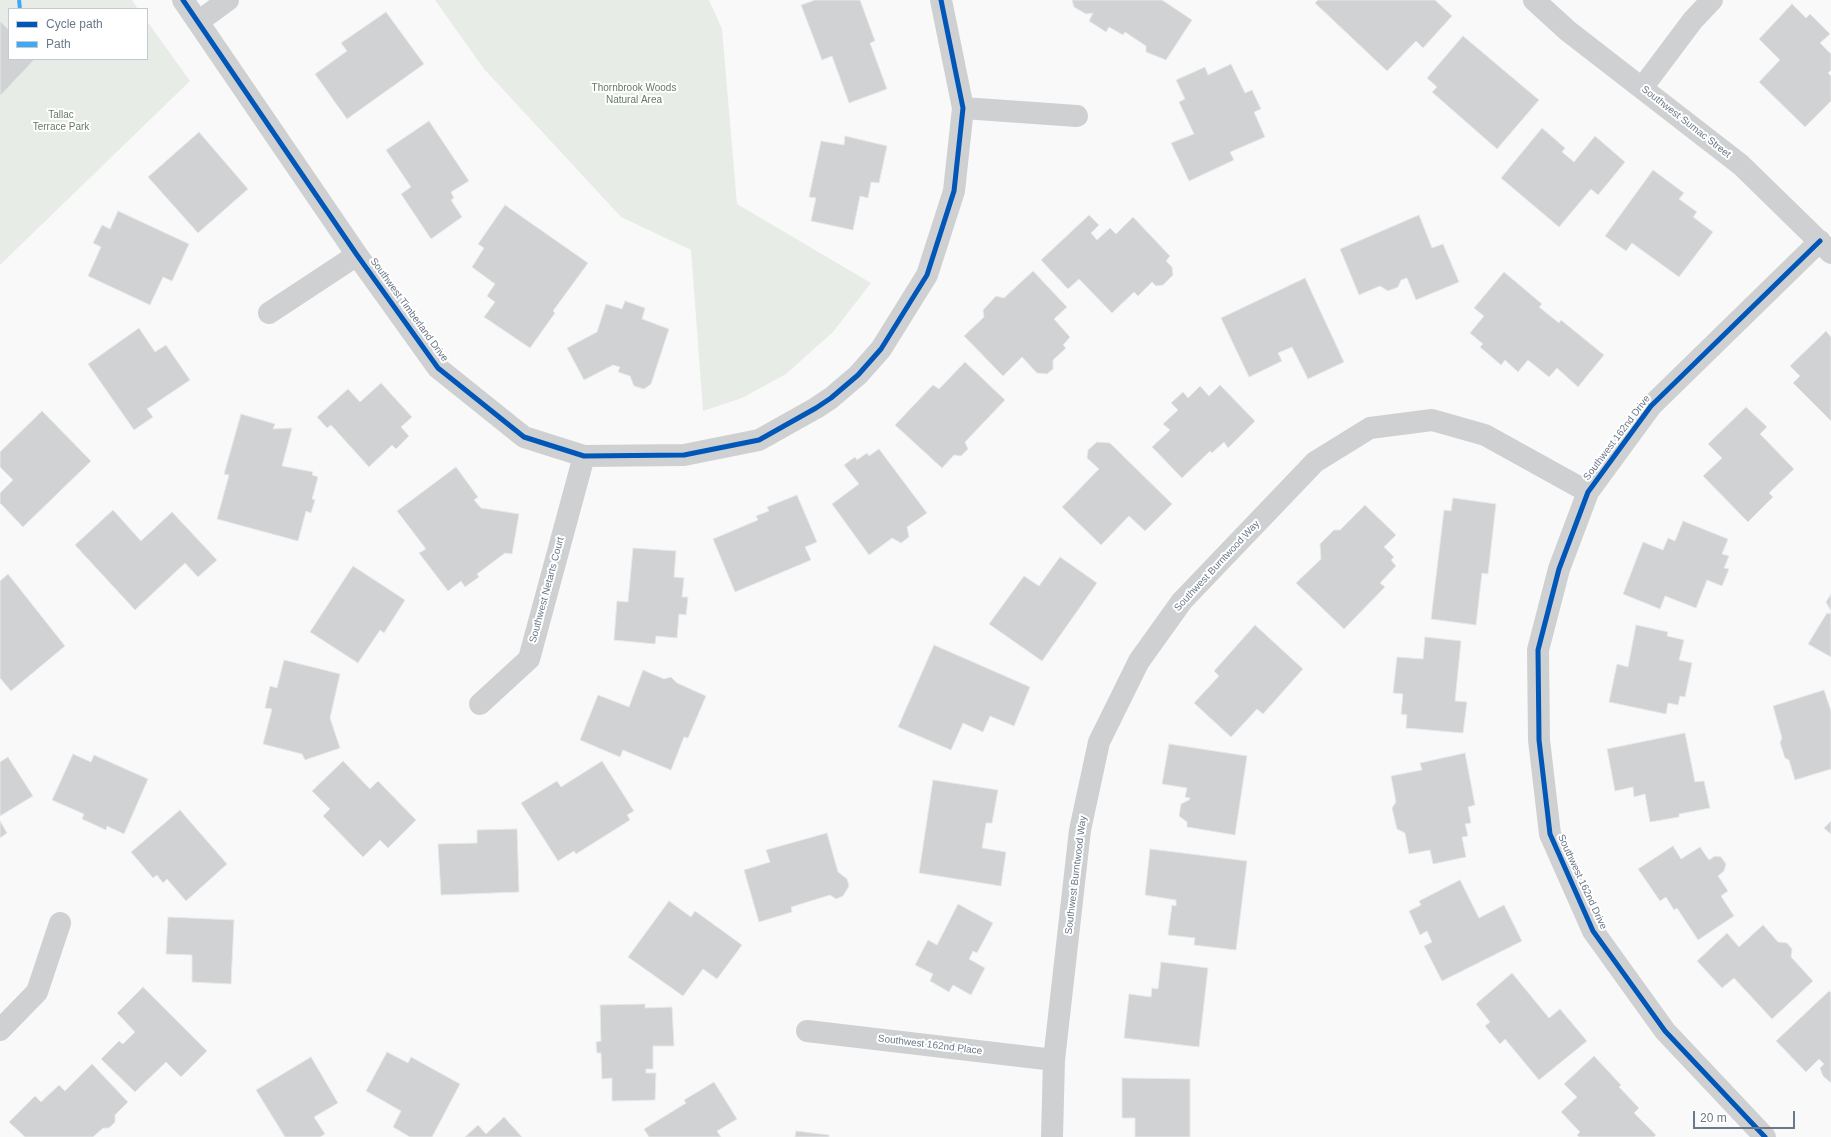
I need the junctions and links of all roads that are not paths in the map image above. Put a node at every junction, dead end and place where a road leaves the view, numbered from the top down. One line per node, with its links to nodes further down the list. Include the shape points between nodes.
1 (183, 0): 6 (street, Southwest Timberland Drive)
2 (228, 0): 6 (street)
3 (941, 0): 8 (street, Southwest Timberland Drive)
4 (1534, 0): 7 (street, Southwest Sumac Street, via 1568,31)
5 (1712, 0): 7 (street, via 1693,20)
6 (198, 22): 11 (street, Southwest Timberland Drive)
7 (1642, 88): 10 (street, Southwest Sumac Street, via 1741,165)
8 (963, 108): 9 (street); 13 (street, Southwest Timberland Drive, via 954,191 927,275 881,349 858,375 816,408 759,440 684,455)
9 (1077, 116)
10 (1826, 247): 14 (street, Southwest 162nd Drive, via 1651,406)
11 (357, 255): 12 (street, Southwest Timberland Drive); 13 (street, Southwest Timberland Drive, via 438,368 524,437)
12 (269, 313)
13 (584, 456): 15 (street, Southwest Netarts Court, via 529,659)
14 (1588, 492): 19 (street, Southwest Burntwood Way, via 1485,435 1432,420 1370,428 1315,462 1182,601 1139,661 1100,742 1080,830); 21 (street, Southwest 162nd Drive, via 1559,569 1538,650 1539,740 1550,834 1593,931 1665,1031)
15 (480, 704)
16 (60, 923): 17 (street, via 37,992)
17 (0, 1030)
18 (806, 1031): 19 (street, Southwest 162nd Place)
19 (1054, 1060): 20 (street, Southwest Burntwood Way)
20 (1052, 1137)
21 (1765, 1137)

